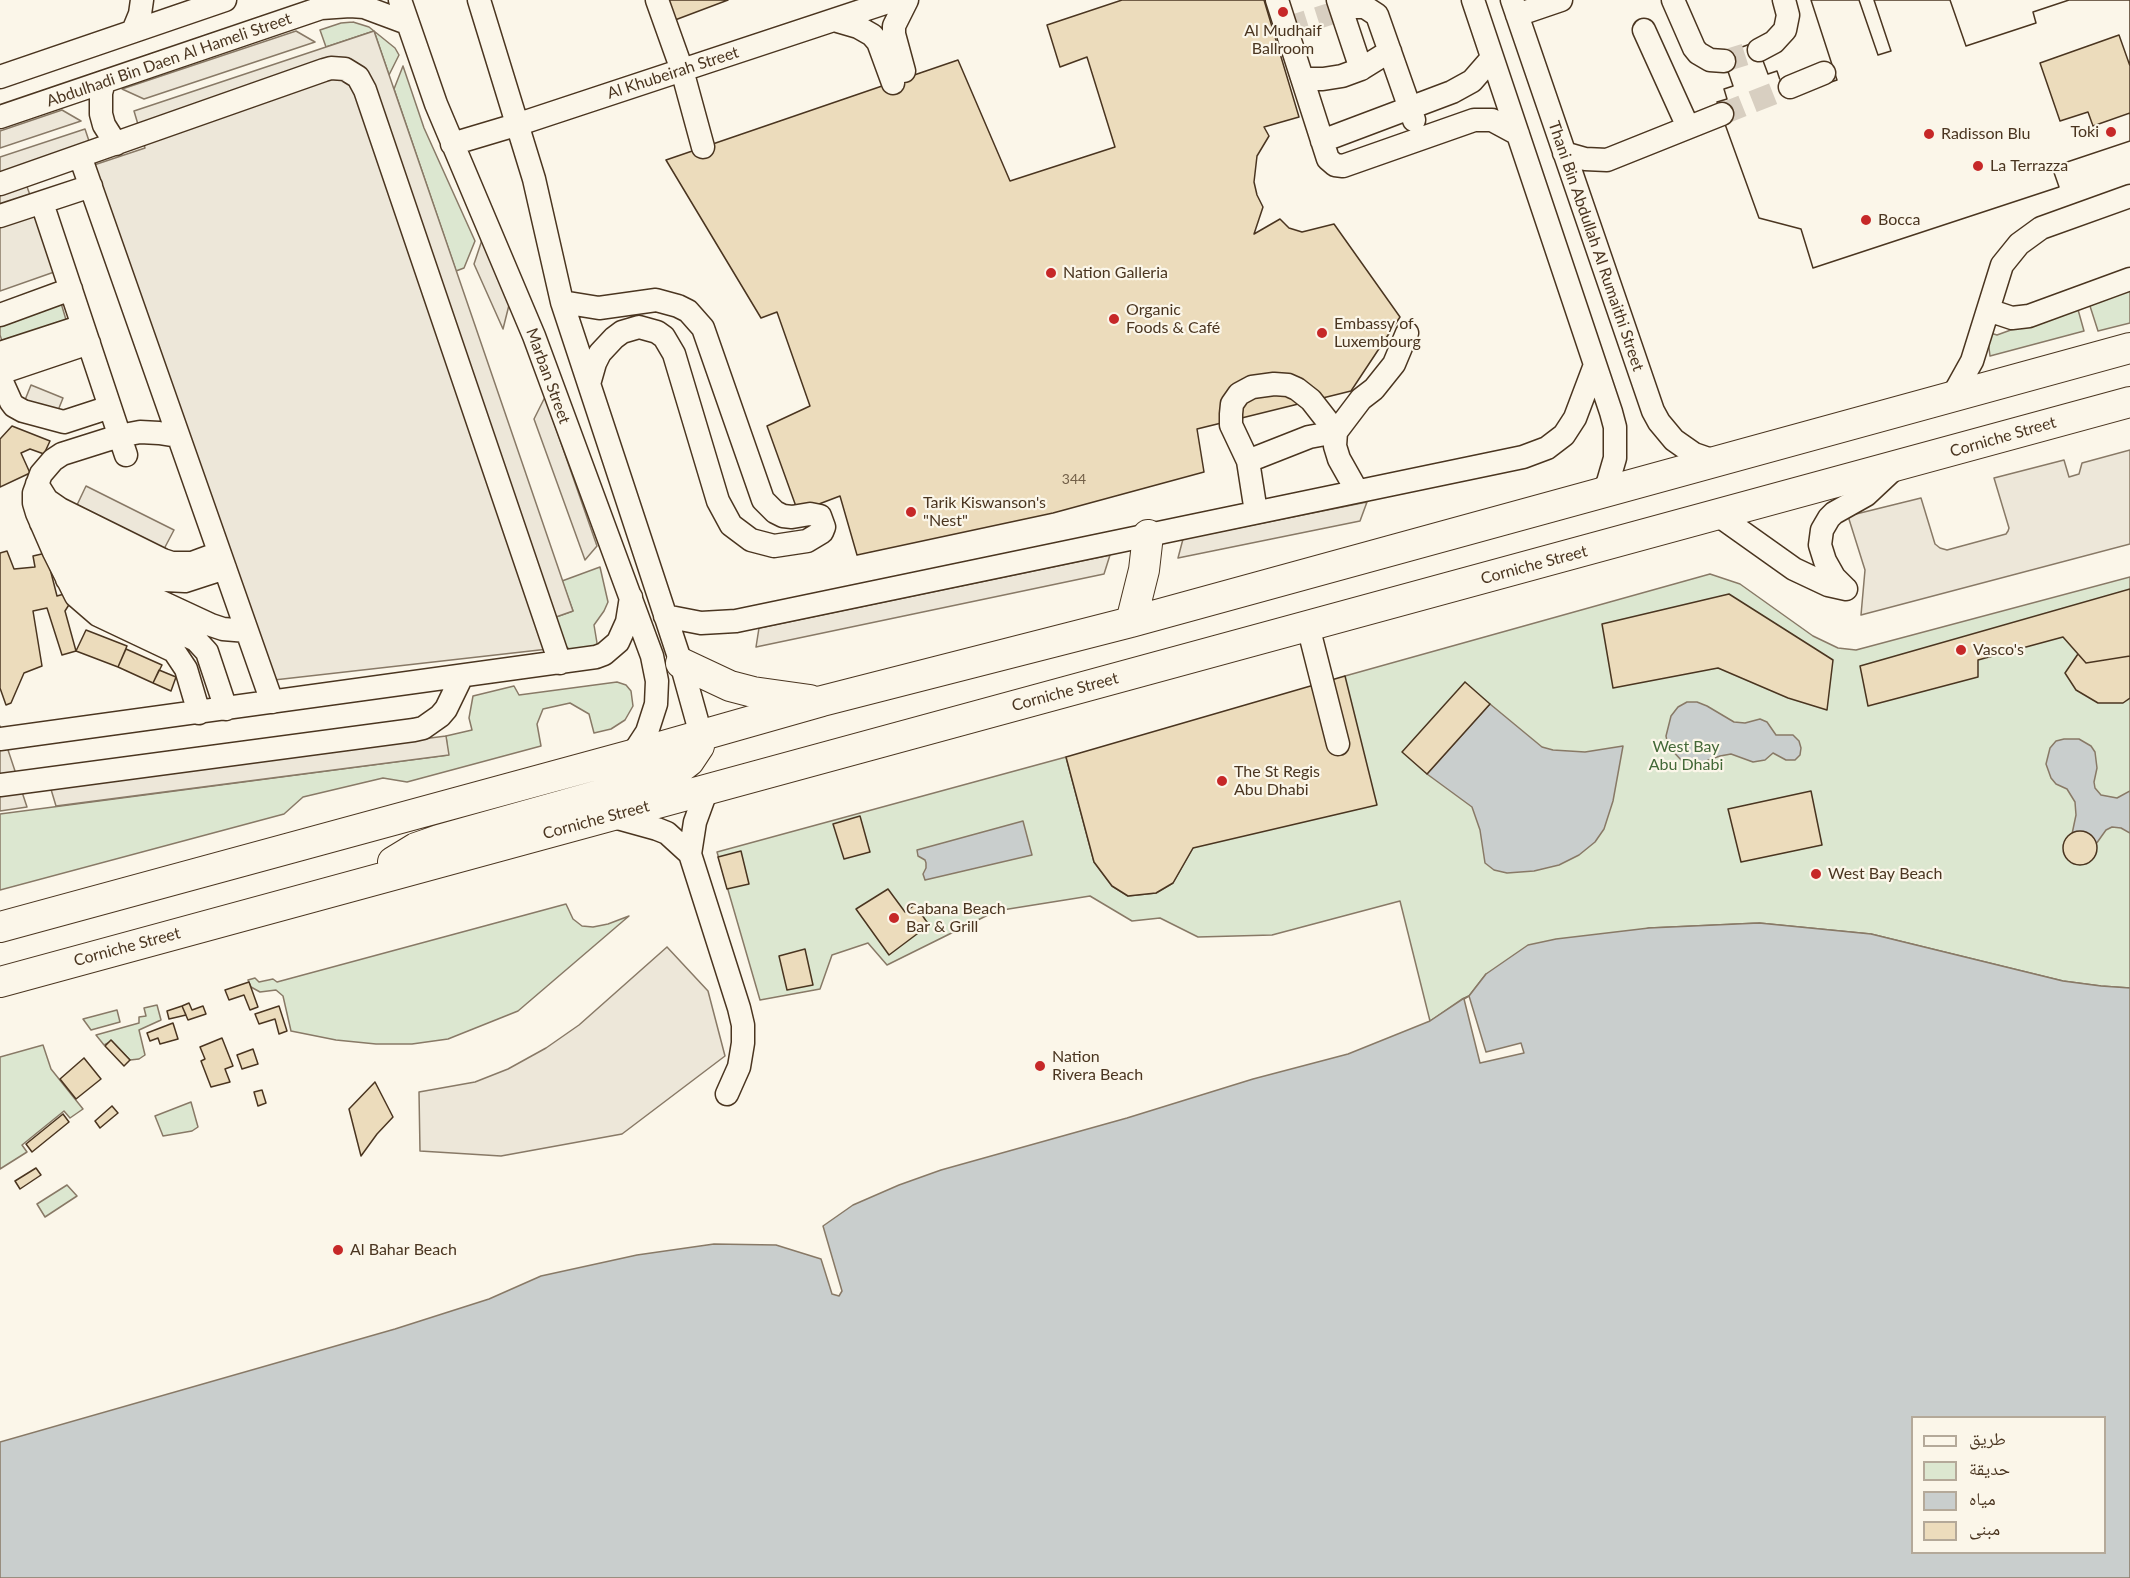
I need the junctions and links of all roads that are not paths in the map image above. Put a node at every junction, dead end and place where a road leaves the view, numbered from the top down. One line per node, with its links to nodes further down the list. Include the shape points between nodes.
1 (142, 0): 19 (street)
2 (225, 0): 14 (street)
3 (400, 0): 17 (street, Marban Street)
4 (479, 0): 34 (street)
5 (657, 0): 25 (street)
6 (894, 0): 16 (street, Al Khubeirah Street)
7 (907, 0): 16 (street, via 894,26 900,80 878,42)
8 (1277, 0): 28 (street)
9 (1473, 0): 22 (street)
10 (1561, 0): 15 (street)
11 (1673, 0): 23 (street, via 1698,53 1710,60)
12 (1784, 0): 20 (street, via 1788,15 1785,30)
13 (1345, 4): 21 (street, via 1365,7 1377,15); 24 (street)
14 (179, 7): 19 (street)
15 (1515, 8): 42 (street, Thani Bin Abdullah Al Rumaithi Street)
16 (844, 11): 25 (street, Al Khubeirah Street)
17 (407, 23): 29 (street, Abdulhadi Bin Daen Al Hameli Street, via 364,7 321,8); 40 (street, Marban Street)
18 (1644, 30): 35 (street)
19 (134, 31): 27 (street)
20 (1759, 50)
21 (1390, 51): 24 (street); 31 (street)
22 (1492, 58): 31 (street, via 1462,88); 36 (street)
23 (1724, 61)
24 (1361, 69): 28 (street, via 1323,79)
25 (682, 70): 34 (street, Al Khubeirah Street); 41 (street)
26 (1824, 73): 30 (street)
27 (0, 77)
28 (1303, 79): 38 (street)
29 (104, 82): 33 (street, Abdulhadi Bin Daen Al Hameli Street); 39 (street, via 101,114)
30 (1790, 87)
31 (1410, 108): 37 (street); 38 (street)
32 (1722, 114): 35 (street)
33 (0, 117)
34 (519, 124): 40 (street, Al Khubeirah Street); 53 (street)
35 (1688, 128): 44 (street)
36 (1518, 134): 37 (street, via 1501,123 1483,119); 62 (street)
37 (1421, 139): 38 (street, via 1343,166 1328,159)
38 (1322, 141)
39 (116, 144): 43 (street); 88 (street, via 331,68 345,69 358,77)
40 (452, 144): 83 (street, Marban Street, via 534,336)
41 (703, 147)
42 (1564, 153): 44 (street); 48 (street, Thani Bin Abdullah Al Rumaithi Street)
43 (80, 156): 45 (street); 46 (street)
44 (1607, 160): 48 (street)
45 (0, 183)
46 (91, 186): 49 (street); 69 (street)
47 (2130, 195): 54 (street, via 2041,228 2019,244 2002,265)
48 (1579, 196): 71 (street, Thani Bin Abdullah Al Rumaithi Street, via 1653,411 1674,440 1694,454)
49 (42, 203): 50 (street); 52 (street)
50 (0, 216)
51 (2130, 279): 54 (street, via 2029,316 2004,317)
52 (71, 289): 55 (street); 58 (street)
53 (562, 302): 56 (street, via 599,308 668,302 688,312); 63 (street)
54 (1989, 310): 64 (street, via 1972,361)
55 (0, 315)
56 (703, 328): 60 (street); 60 (street, via 763,500 783,516 820,516 824,527 818,536 774,546 750,540 730,525 718,501)
57 (1407, 333): 68 (street, via 1394,364)
58 (86, 334): 61 (street); 67 (street)
59 (2130, 348): 64 (main road)
60 (674, 354): 63 (street, via 657,332 630,329 600,353)
61 (1, 365): 67 (street, via 2,382 18,409 64,422)
62 (1595, 365): 74 (street, via 1575,418 1564,435 1547,448); 75 (street, via 1611,412 1616,442 1612,470)
63 (590, 384): 84 (street)
64 (1952, 397): 71 (main road)
65 (2130, 402): 72 (main road, Corniche Street)
66 (0, 409): 67 (street, via 12,420 57,435)
67 (117, 429): 69 (street); 73 (street, via 62,454 46,466)
68 (1336, 432): 70 (street, via 1309,437); 70 (street, via 1297,389 1274,384 1252,387 1239,394 1231,414 1231,425); 74 (street, via 1339,459)
69 (178, 436): 81 (street)
70 (1248, 461): 76 (street)
71 (1717, 462): 75 (main road)
72 (1897, 466): 77 (main road, Corniche Street); 77 (street, via 1866,495 1834,513 1822,530 1820,544 1825,561 1846,589 1794,569)
73 (37, 484): 78 (street, via 34,503); 81 (street, via 47,500 60,509 163,560)
74 (1357, 491): 76 (street)
75 (1602, 493): 85 (main road)
76 (1256, 513): 79 (street)
77 (1718, 515): 86 (main road, Corniche Street)
78 (41, 523): 80 (street); 81 (street, via 165,580 185,581)
79 (1148, 535): 84 (street, via 736,621 701,623); 85 (main road)
80 (54, 552): 82 (street); 87 (street, via 211,625)
81 (222, 560): 87 (street)
82 (67, 579): 93 (street, via 196,640 207,652); 94 (street, via 76,596 98,615 174,651 186,669)
83 (631, 596): 88 (street, via 625,629 612,649 596,657); 98 (street, Marban Street, via 652,656 657,694 647,732)
84 (665, 616): 89 (street)
85 (1131, 622): 91 (main road)
86 (1308, 626): 97 (street); 100 (main road, Corniche Street)
87 (247, 631): 92 (street)
88 (560, 663): 90 (street)
89 (681, 663): 91 (main road, via 730,686); 95 (street)
90 (462, 676): 92 (street); 99 (street, via 440,716 414,730)
91 (822, 701): 95 (main road)
92 (272, 702): 93 (street)
93 (226, 709): 94 (street)
94 (198, 713): 96 (street)
95 (702, 735): 98 (main road); 103 (main road, via 690,761 670,775 438,840 405,854)
96 (0, 739)
97 (1338, 744)
98 (632, 755): 104 (main road)
99 (0, 785)
100 (707, 789): 101 (main road, Corniche Street); 102 (street, via 695,822)
101 (609, 816): 102 (street, via 667,833); 103 (main road, Corniche Street)
102 (690, 854): 106 (street, via 742,1025 741,1061)
103 (370, 881): 105 (main road, Corniche Street)
104 (0, 927)
105 (0, 982)
106 (727, 1094)

